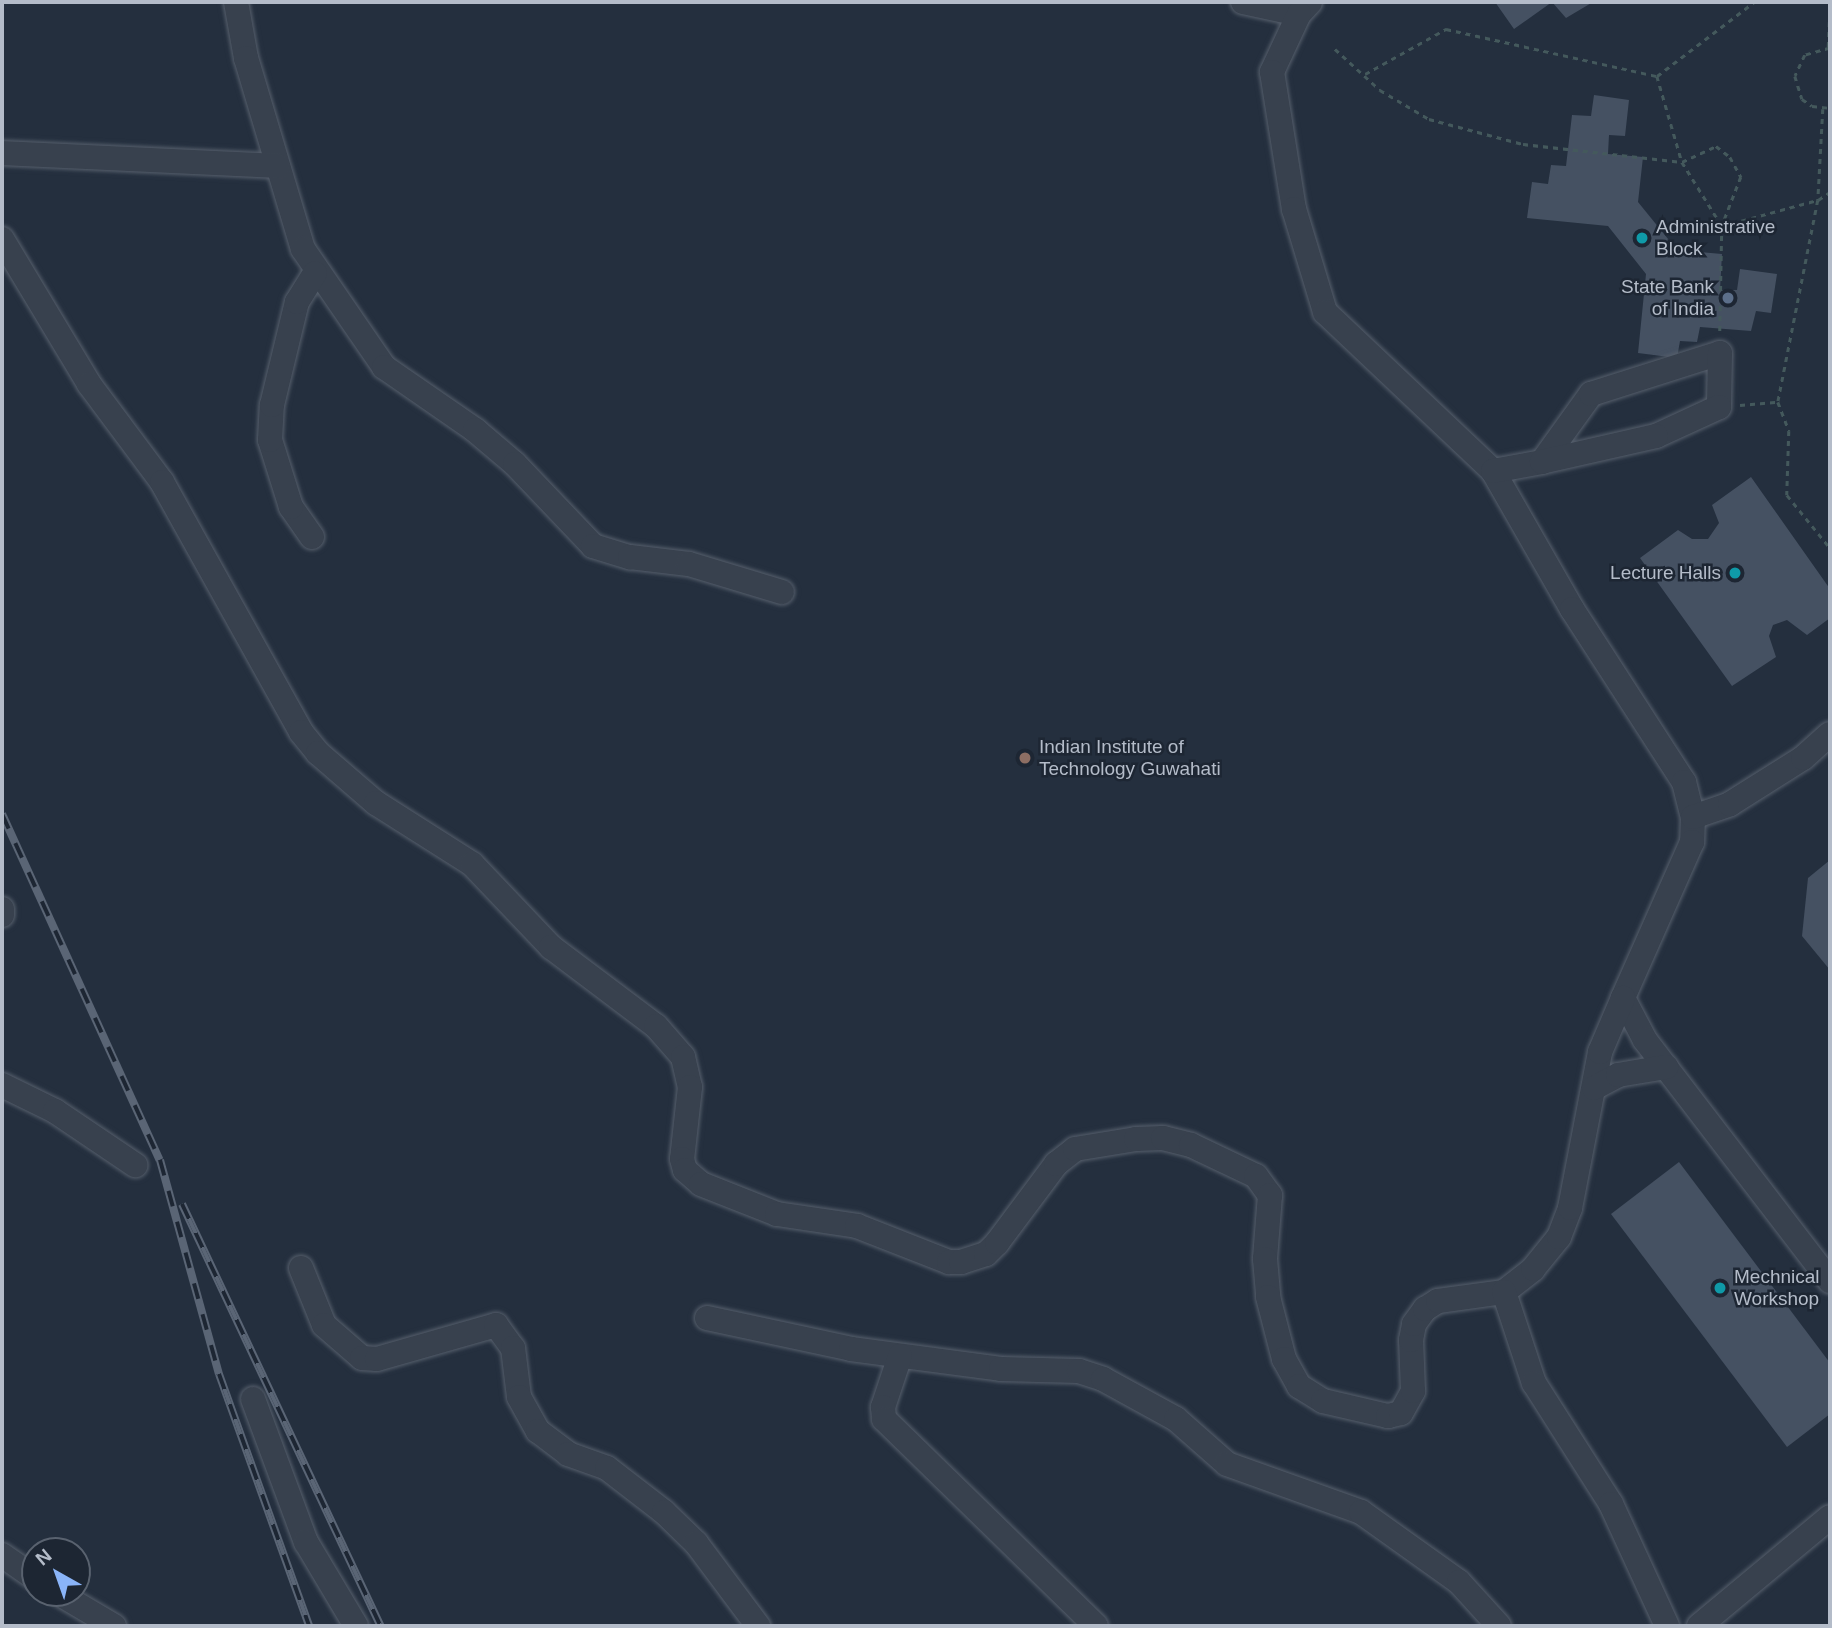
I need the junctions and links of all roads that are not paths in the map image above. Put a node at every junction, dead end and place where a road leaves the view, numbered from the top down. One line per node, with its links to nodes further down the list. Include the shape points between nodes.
1 (236, 2): 5 (street, via 246,58)
2 (1242, 2): 3 (street)
3 (1304, 8): 11 (street, via 1272,72 1294,209 1325,312)
4 (2, 153): 5 (street)
5 (278, 166): 7 (street, via 303,249)
6 (2, 239): 25 (street, via 89,384 162,482 301,732 318,753 376,803 472,864 551,947 656,1026 683,1056 690,1087 682,1159 685,1170 701,1184 777,1214 857,1226 938,1258 961,1262 986,1254 1056,1164 1075,1149 1163,1138 1191,1145 1256,1176 1270,1195 1265,1275 1290,1374 1299,1386 1323,1401 1377,1415 1401,1413 1408,1405 1413,1391 1411,1340 1414,1324 1425,1308 1438,1301)
7 (316, 273): 12 (street, via 297,302 272,405 270,440 292,507); 13 (street, via 384,367 515,464 593,546 630,557 689,564)
8 (1570, 422): 9 (street, via 1578,442); 9 (street, via 1591,394 1720,353 1719,407 1656,436); 10 (street)
9 (1592, 453): 10 (street)
10 (1542, 462): 11 (street)
11 (1493, 471): 15 (street, via 1572,609 1666,748 1684,782)
12 (312, 537)
13 (782, 592)
14 (1830, 734): 15 (street, via 1803,758 1730,804)
15 (1693, 817): 18 (street, via 1692,842)
16 (2, 909): 17 (street)
17 (2, 915)
18 (1623, 998): 19 (street, via 1645,1040); 21 (street, via 1600,1052)
19 (1666, 1067): 21 (street, via 1618,1076); 24 (street)
20 (2, 1085): 22 (street, via 55,1111)
21 (1594, 1088): 25 (street, via 1566,1224 1548,1254)
22 (135, 1165)
23 (301, 1268): 35 (street, via 324,1325 362,1358 377,1359 496,1325 513,1348 519,1397 538,1431 568,1454 607,1468 664,1512 696,1543)
24 (1830, 1281)
25 (1503, 1292): 38 (street, via 1534,1383 1611,1504)
26 (707, 1318): 27 (street)
27 (900, 1356): 36 (street, via 883,1407 884,1419); 37 (street, via 1001,1368 1079,1371 1103,1379 1176,1419 1227,1464 1361,1512 1459,1582)
28 (253, 1399): 34 (street, via 306,1542)
29 (1830, 1517): 39 (street)
30 (2, 1555): 31 (street)
31 (21, 1568)
32 (82, 1607): 33 (street)
33 (114, 1626)
34 (356, 1626)
35 (756, 1626)
36 (1096, 1626)
37 (1499, 1626)
38 (1667, 1626)
39 (1699, 1626)

